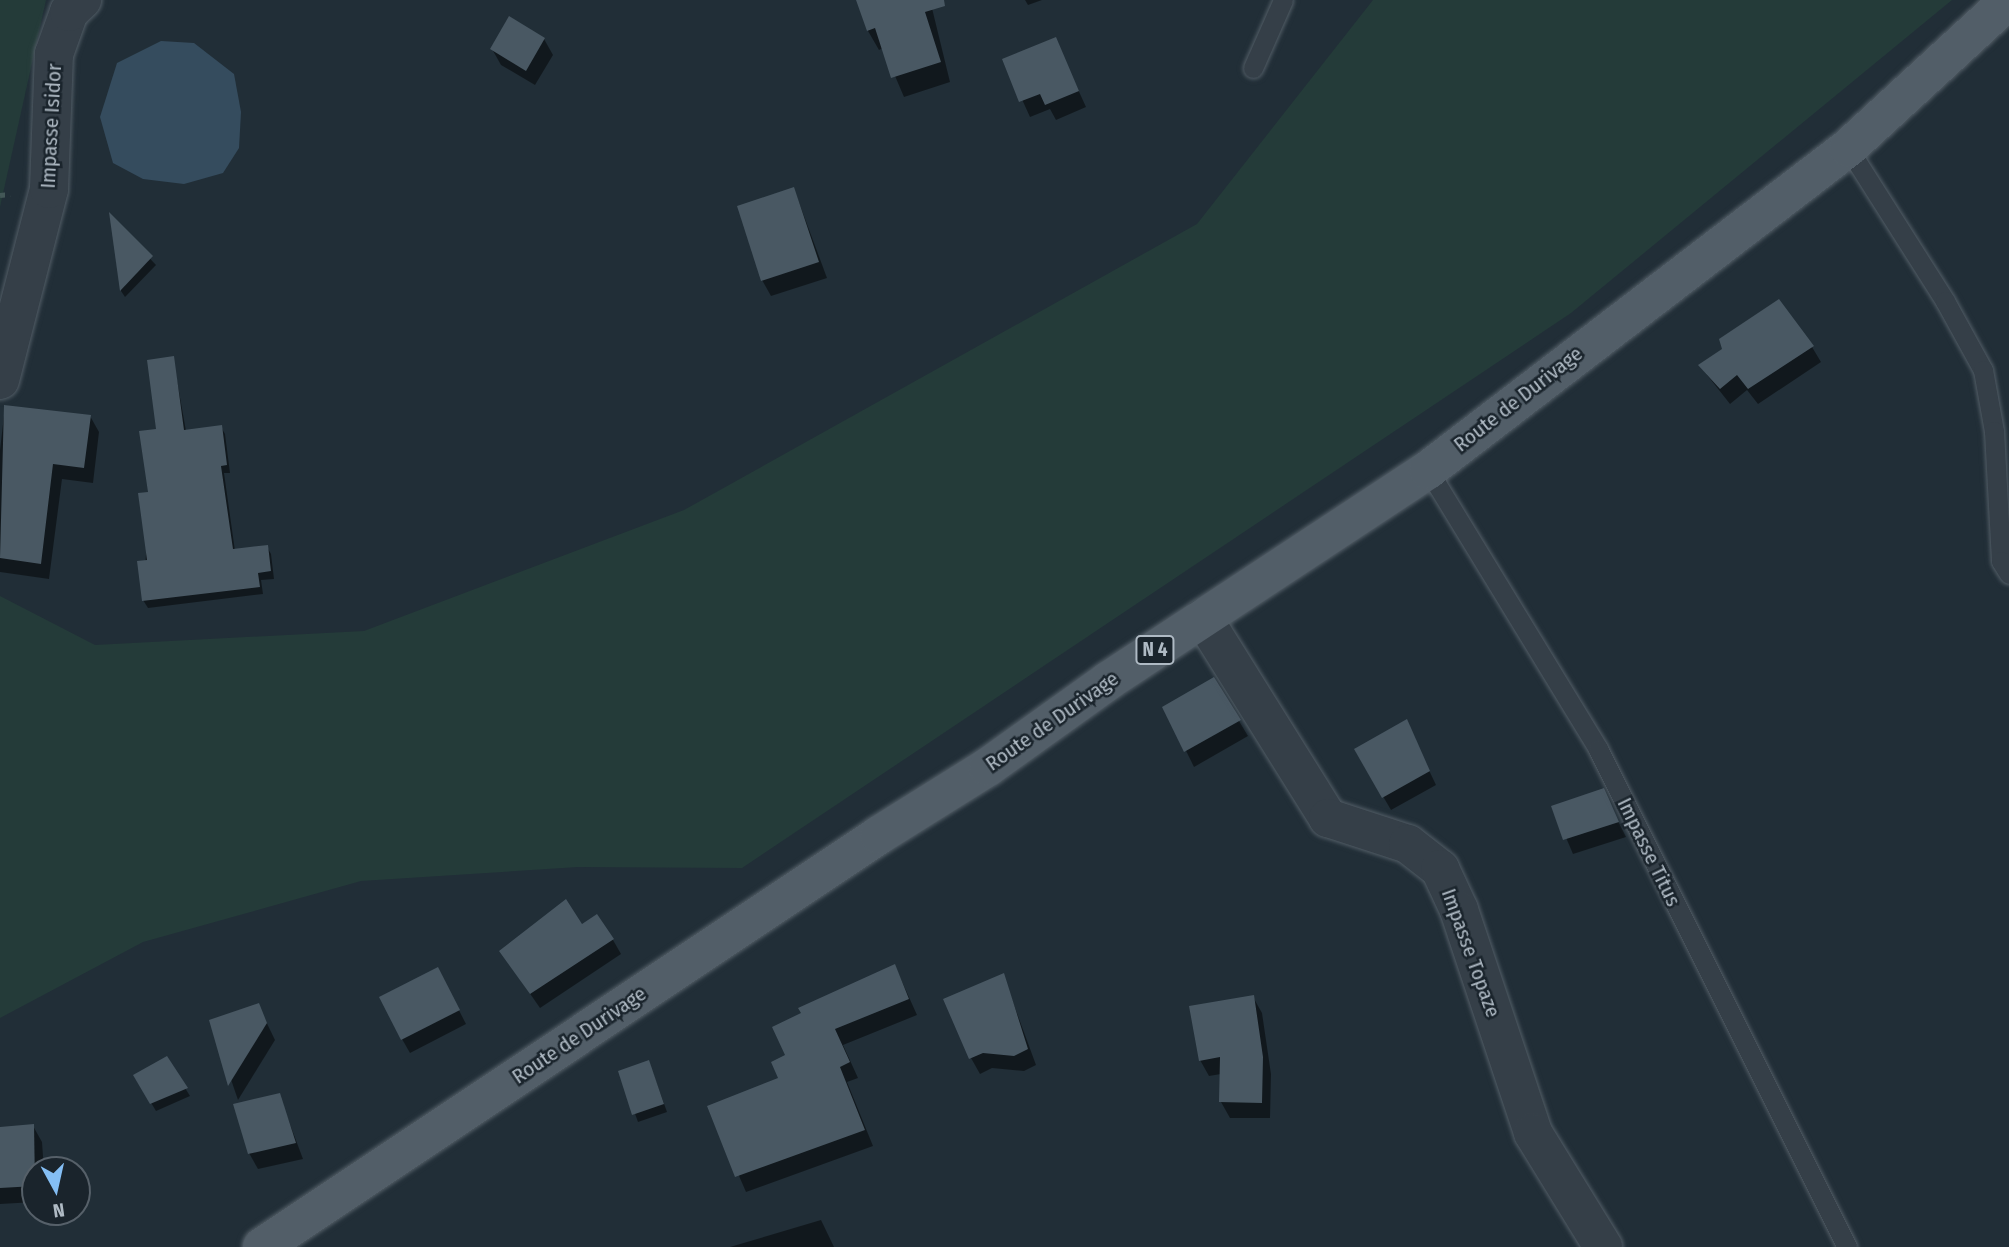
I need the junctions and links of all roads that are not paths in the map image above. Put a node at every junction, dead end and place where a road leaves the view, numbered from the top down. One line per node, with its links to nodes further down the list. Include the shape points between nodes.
1 (82, 0): 6 (street, Impasse Isidor, via 69,12 54,54 49,189)
2 (1283, 0): 4 (lane)
3 (2009, 0): 5 (main road, Route de Durivage / N 4)
4 (1253, 68)
5 (1849, 148): 7 (main road, Route de Durivage / N 4); 8 (lane, via 1983,370 1994,431 2001,561)
6 (0, 380)
7 (1428, 470): 9 (main road, Route de Durivage / N 4); 12 (lane, Impasse Titus, via 1598,749)
8 (2009, 574)
9 (1203, 618): 10 (main road, Route de Durivage / N 4, via 988,767); 11 (street, Impasse Topaze, via 1328,818 1408,844 1440,869 1459,909 1533,1133)
10 (262, 1247)
11 (1603, 1247)
12 (1847, 1247)

